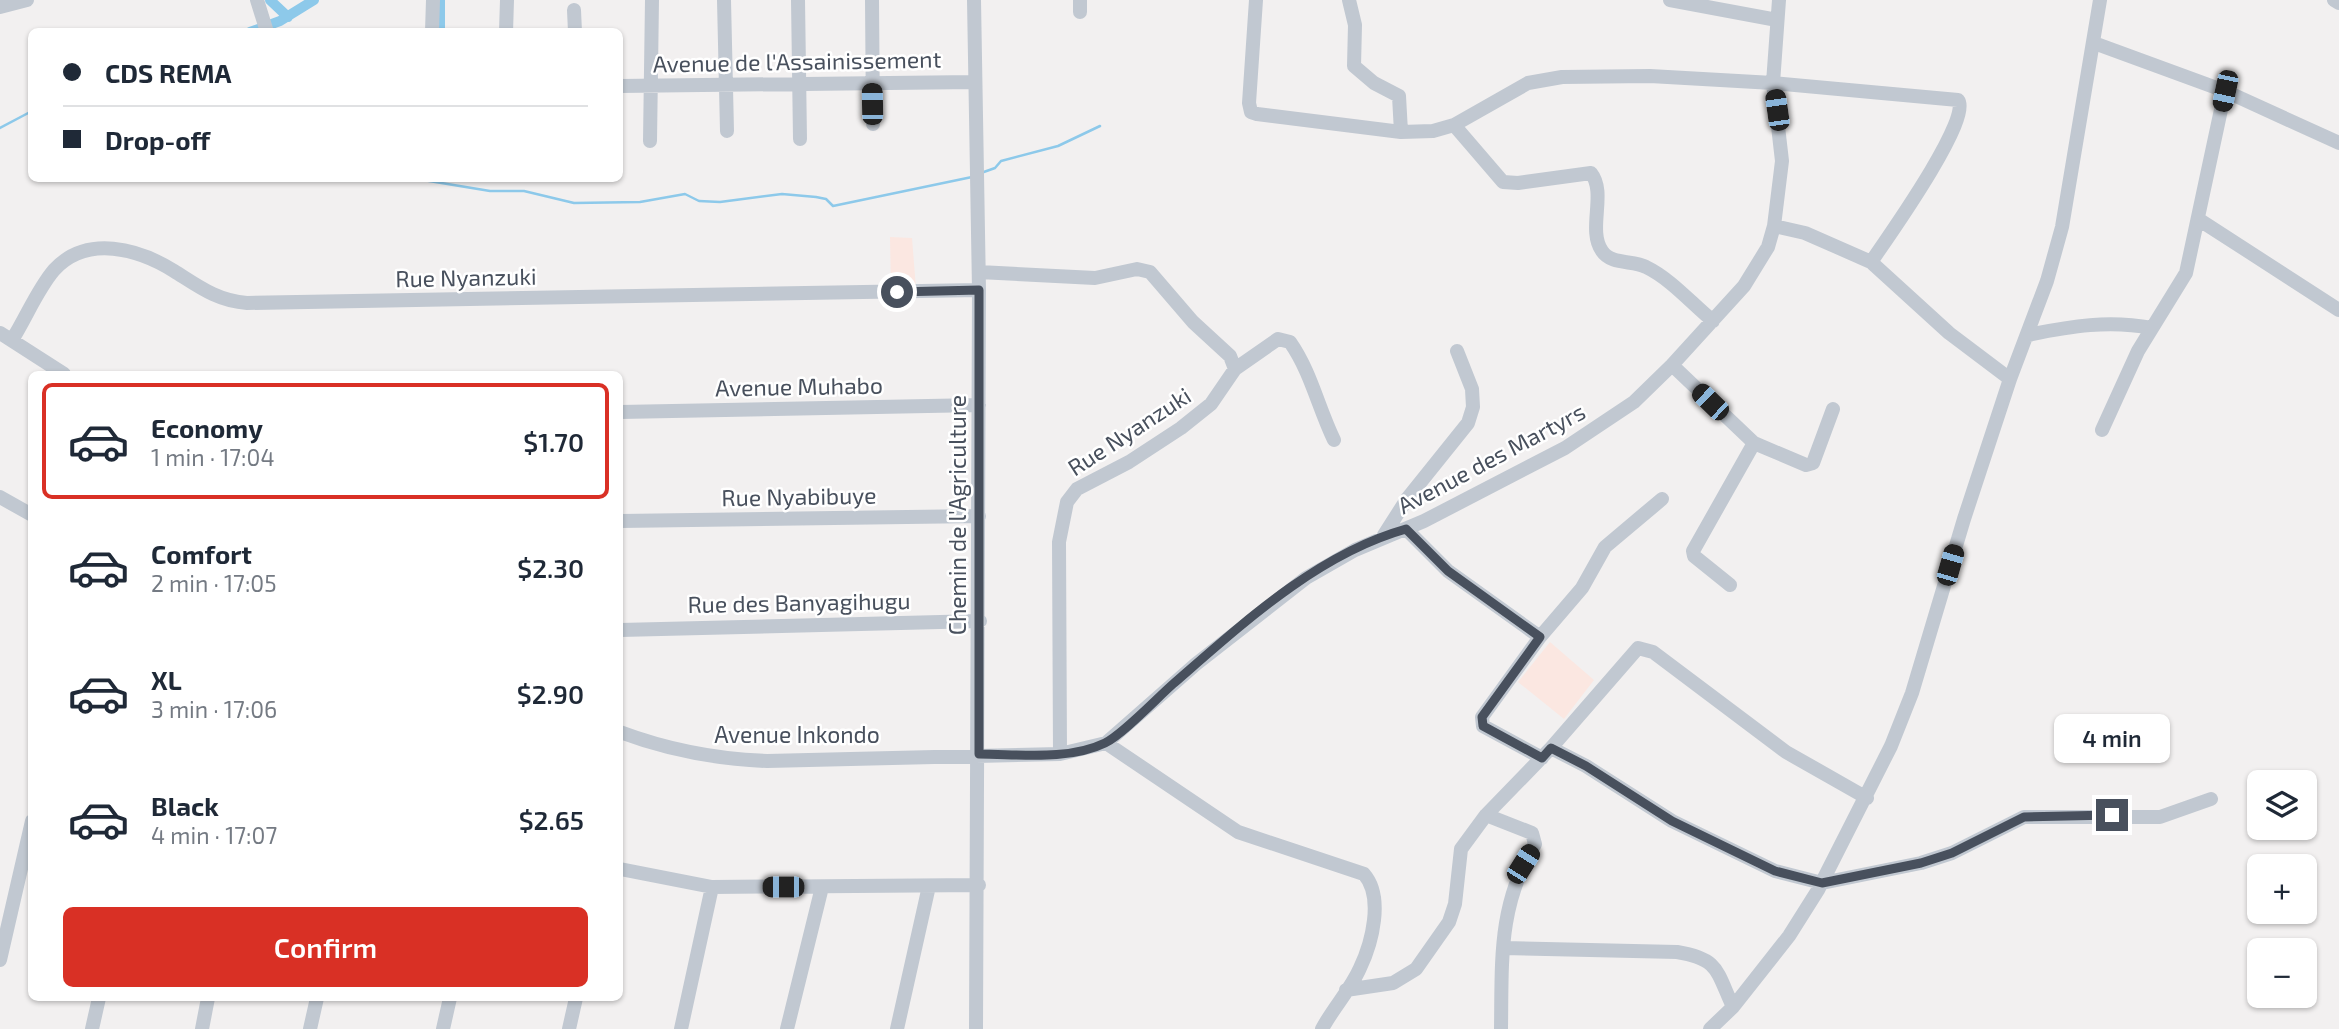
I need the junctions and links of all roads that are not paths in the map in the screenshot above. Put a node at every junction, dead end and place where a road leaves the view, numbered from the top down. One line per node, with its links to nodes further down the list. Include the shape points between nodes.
1 (27, 0): 17 (street)
2 (257, 0): 20 (street)
3 (433, 0): 21 (street)
4 (507, 0): 22 (street)
5 (652, 0): 30 (street)
6 (724, 0): 26 (street)
7 (798, 0): 29 (street)
8 (872, 0): 27 (street)
9 (974, 0): 25 (street, Chemin de l'Agriculture)
10 (1256, 0): 36 (street, via 1251,112)
11 (1349, 0): 36 (street, via 1354,66 1399,96)
12 (1670, 0): 19 (street)
13 (1779, 0): 19 (street, Avenue des Martyrs)
14 (2099, 0): 24 (street)
15 (2334, 0): 16 (street)
16 (2339, 3)
17 (0, 7)
18 (575, 10): 23 (street)
19 (1777, 20): 28 (street, Avenue des Martyrs)
20 (266, 28)
21 (432, 28)
22 (506, 28)
23 (575, 28)
24 (2094, 43): 32 (street); 48 (street, via 2062,227)
25 (974, 82): 27 (street, Avenue de l'Assainissement); 43 (street, Chemin de l'Agriculture)
26 (726, 83): 29 (street, Avenue de l'Assainissement); 30 (street, Avenue de l'Assainissement); 35 (street)
27 (872, 83): 29 (street, Avenue de l'Assainissement); 33 (street)
28 (1773, 83): 34 (street, via 1650,76 1545,77 1528,82); 41 (street, Avenue des Martyrs, via 1782,161); 42 (street, via 1950,97 1961,104 1940,154)
29 (799, 84): 37 (street)
30 (651, 85): 31 (street, Avenue de l'Assainissement); 38 (street)
31 (623, 86)
32 (2225, 91): 39 (street); 40 (street)
33 (873, 124)
34 (1454, 125): 36 (street); 46 (street, via 1503,182 1591,173 1603,254 1647,267)
35 (727, 131)
36 (1401, 132)
37 (800, 139)
38 (650, 141)
39 (2339, 143)
40 (2198, 219): 45 (street); 47 (street, via 2186,273)
41 (1774, 226): 42 (street, via 1814,237); 46 (street, Avenue des Martyrs, via 1756,269)
42 (1871, 262): 54 (street, via 1949,333)
43 (979, 272): 44 (street, Chemin de l'Agriculture); 52 (street, via 1094,278 1137,269 1150,272 1230,356)
44 (979, 290): 49 (street, Rue Nyanzuki, via 247,303 205,292 156,259 120,247 97,248 56,268); 55 (street, Chemin de l'Agriculture)
45 (2339, 310)
46 (1713, 321): 51 (street, Avenue des Martyrs)
47 (2152, 328): 48 (street, via 2082,324); 58 (street)
48 (2028, 335): 54 (street)
49 (6, 337): 53 (street)
50 (1457, 351): 67 (street, via 1472,389 1468,423)
51 (1672, 365): 60 (street); 66 (street, Avenue des Martyrs, via 1604,425)
52 (1235, 369): 59 (street, via 1278,339 1290,342 1308,368 1316,402); 76 (street, Rue Nyanzuki, via 1211,404 1181,428 1077,489 1066,502 1059,542)
53 (59, 371)
54 (2010, 379): 77 (street, via 1912,693)
55 (979, 405): 57 (street, Avenue Muhabo); 64 (street, Chemin de l'Agriculture)
56 (1833, 409): 60 (street, via 1813,463 1799,463)
57 (623, 412)
58 (2102, 430)
59 (1334, 440)
60 (1754, 443): 68 (street, via 1693,551)
61 (0, 497): 63 (street)
62 (1662, 499): 71 (street, via 1605,547 1582,588)
63 (28, 513)
64 (979, 516): 65 (street, Rue Nyabibuye); 69 (street, Chemin de l'Agriculture)
65 (623, 521)
66 (1406, 529): 67 (street, Avenue des Martyrs); 71 (street, via 1448,571)
67 (1384, 535): 73 (street, Avenue des Martyrs, via 1306,578 1196,664)
68 (1730, 585)
69 (980, 621): 70 (street, Rue des Banyagihugu); 75 (street, Chemin de l'Agriculture)
70 (623, 630)
71 (1540, 637): 74 (street, via 1482,723)
72 (623, 733): 75 (street, Avenue Inkondo, via 721,760)
73 (1106, 743): 76 (street, Avenue des Martyrs); 89 (street, via 1238,832 1364,874 1375,892 1374,908 1360,970)
74 (1547, 753): 77 (street, via 1632,651 1646,648 1786,752); 79 (street); 82 (street, via 1586,766 1672,821 1775,871)
75 (979, 754): 76 (street, Avenue des Martyrs); 83 (street, Chemin de l'Agriculture)
76 (1060, 754)
77 (1867, 798): 82 (street)
78 (2211, 799): 82 (street, via 2160,817 2024,817 1952,853)
79 (1486, 815): 87 (street, via 1535,837 1514,882); 89 (street, via 1461,849 1450,922 1416,969 1393,983)
80 (28, 838): 88 (street)
81 (623, 870): 85 (street)
82 (1822, 883): 95 (street, via 1789,936)
83 (979, 885): 84 (street); 104 (street, Chemin de l'Agriculture)
84 (929, 886): 86 (street); 103 (street)
85 (712, 887): 86 (street); 101 (street)
86 (822, 887): 102 (street)
87 (1503, 948): 95 (street, via 1700,956 1716,968); 106 (street)
88 (0, 960)
89 (1346, 990): 105 (street)
90 (98, 1001): 96 (street)
91 (207, 1001): 97 (street)
92 (316, 1001): 98 (street)
93 (449, 1001): 99 (street)
94 (575, 1001): 100 (street)
95 (1733, 1007): 107 (street)
96 (92, 1029)
97 (202, 1029)
98 (310, 1029)
99 (443, 1029)
100 (569, 1029)
101 (681, 1029)
102 (787, 1029)
103 (897, 1029)
104 (976, 1029)
105 (1322, 1029)
106 (1501, 1029)
107 (1710, 1029)

